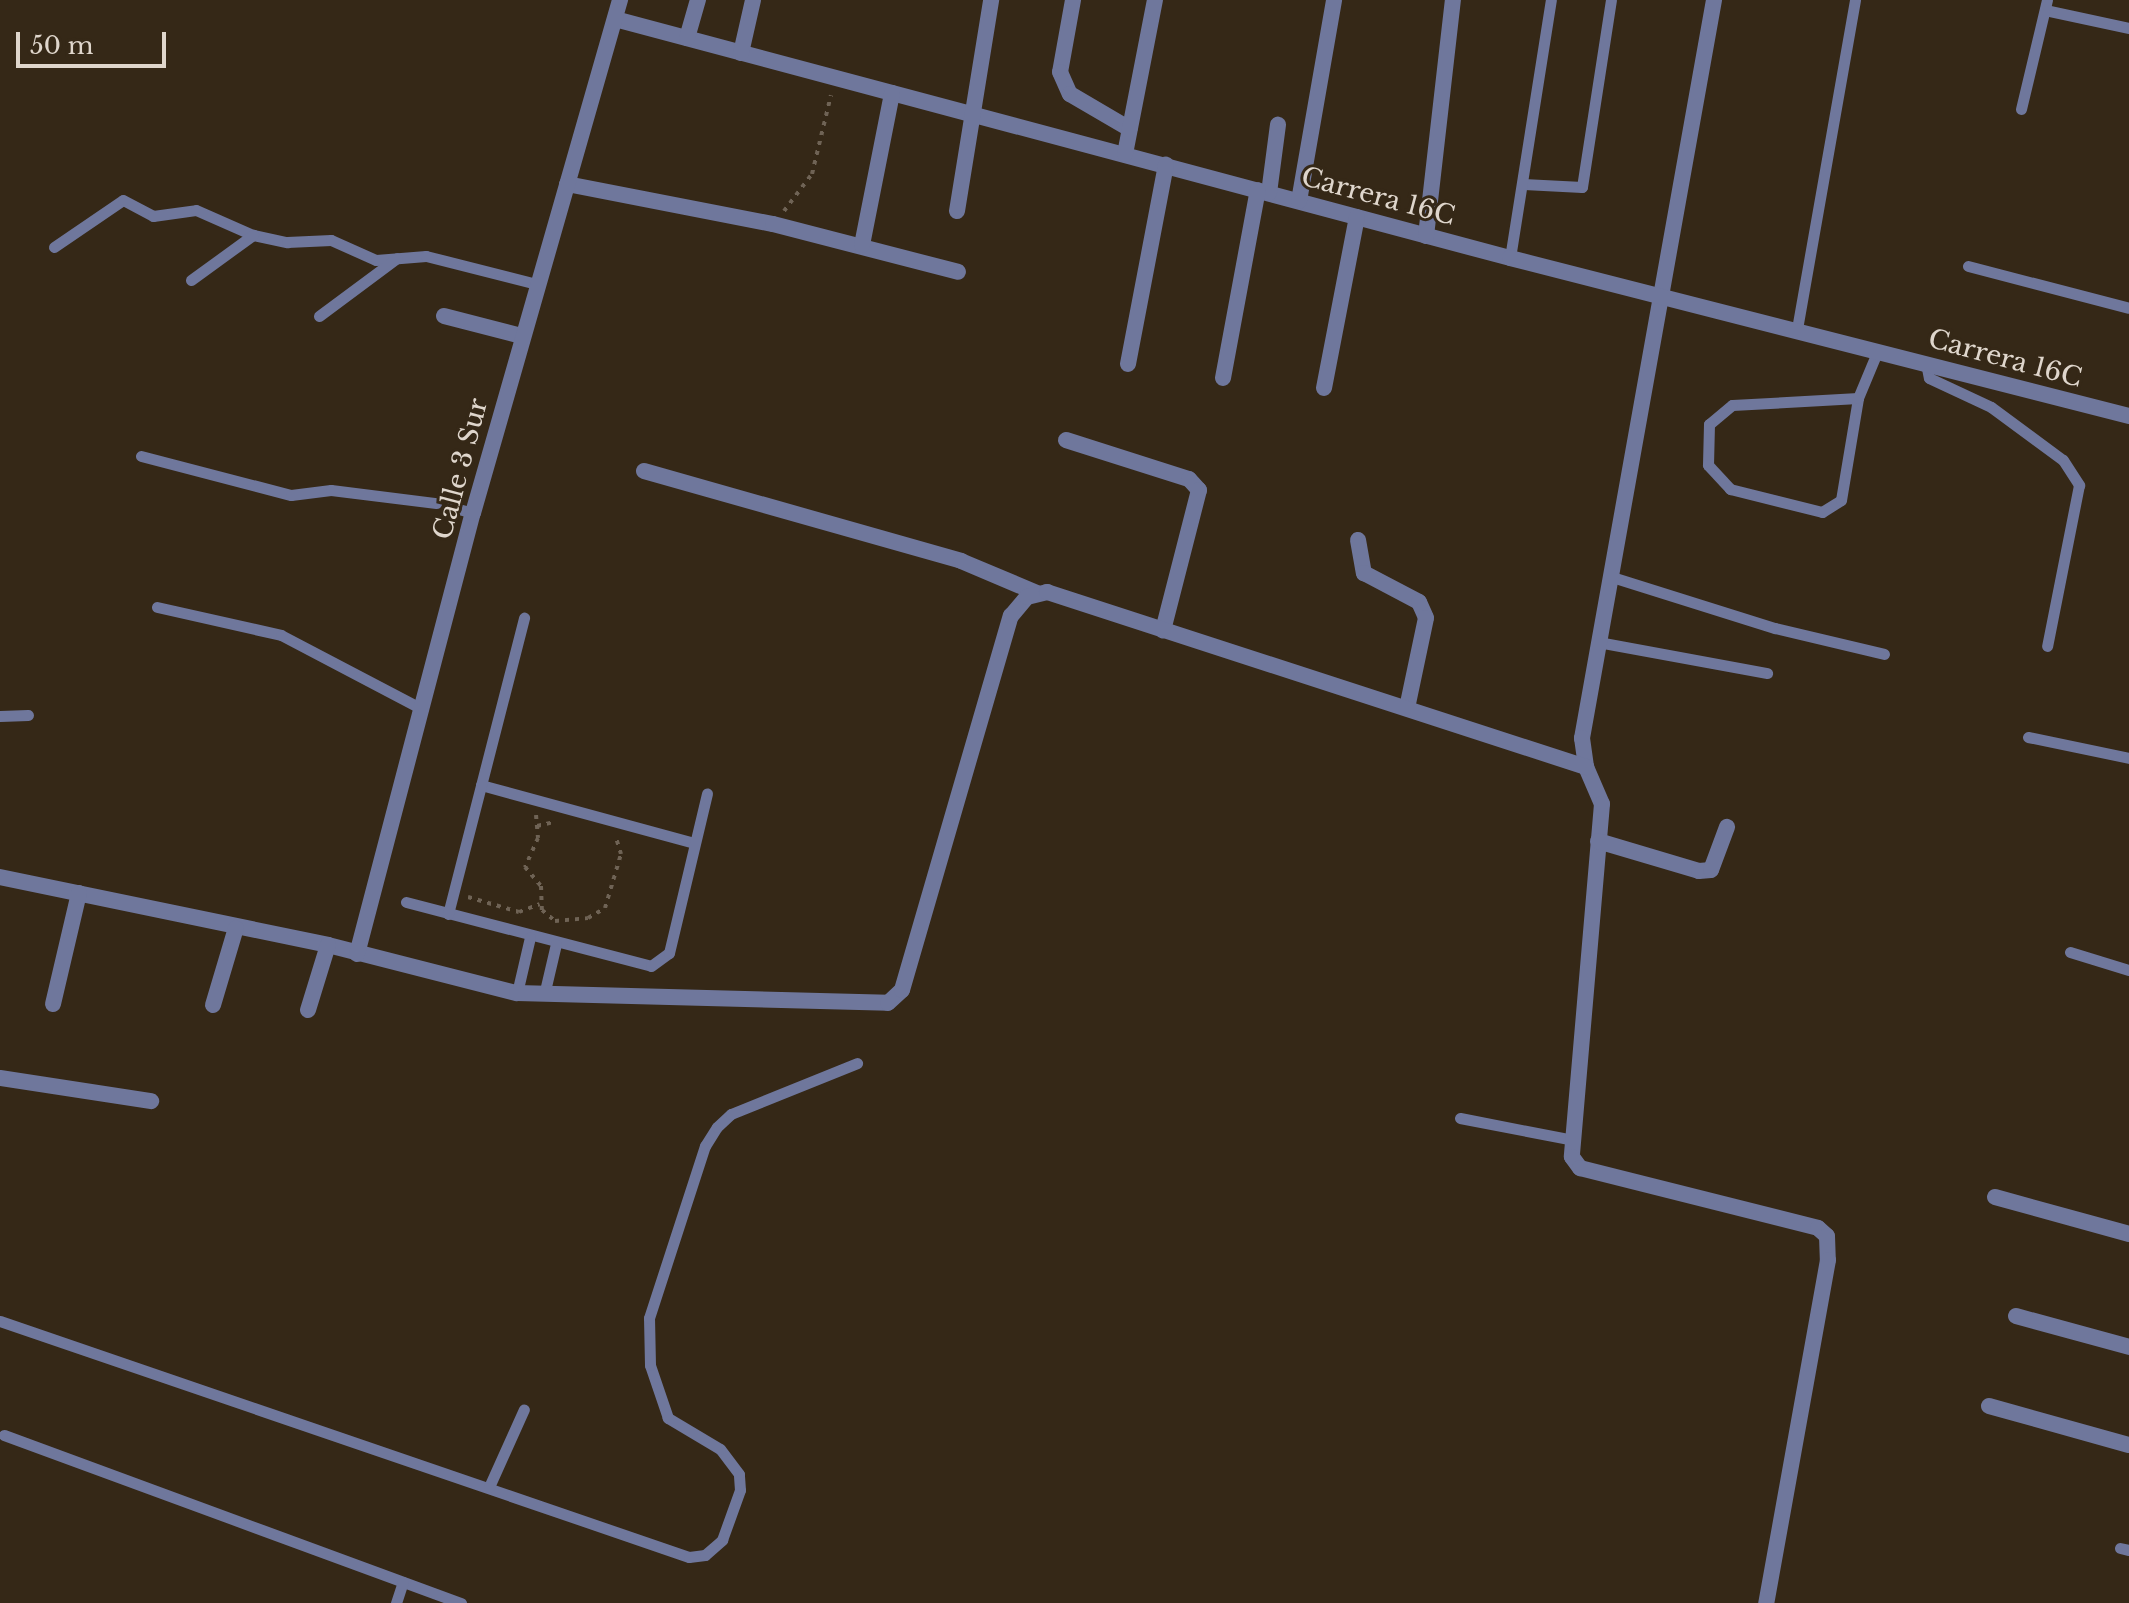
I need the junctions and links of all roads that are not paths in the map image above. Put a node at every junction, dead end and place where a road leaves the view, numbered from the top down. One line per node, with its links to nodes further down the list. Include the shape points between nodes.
1 (620, 0): 14 (street, Calle 3 Sur)
2 (698, 0): 16 (street)
3 (753, 0): 17 (street)
4 (991, 0): 20 (street)
5 (1073, 0): 22 (street, via 1060,72 1070,94)
6 (1155, 0): 22 (street)
7 (1334, 0): 28 (street)
8 (1453, 0): 32 (street)
9 (1551, 0): 26 (lane)
10 (1611, 0): 26 (lane, via 1582,187)
11 (1714, 0): 41 (street)
12 (1855, 0): 45 (lane)
13 (2046, 5): 15 (lane); 19 (lane)
14 (615, 19): 16 (street, Carrera 16C); 25 (street, Calle 3 Sur)
15 (2129, 28)
16 (687, 38): 17 (street, Carrera 16C)
17 (741, 53): 18 (street, Carrera 16C)
18 (892, 93): 20 (street, Carrera 16C); 33 (street)
19 (2021, 109)
20 (970, 113): 23 (street, Carrera 16C); 29 (street)
21 (1278, 125): 27 (street)
22 (1130, 129): 23 (street)
23 (1125, 154): 24 (street, Carrera 16C)
24 (1166, 165): 27 (street, Carrera 16C); 49 (street)
25 (567, 184): 33 (street); 40 (street, Calle 3 Sur)
26 (1522, 184): 36 (lane)
27 (1263, 191): 28 (street, Carrera 16C); 50 (street)
28 (1299, 201): 30 (street, Carrera 16C)
29 (957, 211)
30 (1357, 217): 32 (street, Carrera 16C); 51 (street)
31 (253, 235): 34 (lane, via 196,210 153,216 123,200); 35 (lane, via 287,242 331,240 376,260); 39 (lane)
32 (1426, 236): 36 (street, Carrera 16C)
33 (862, 245): 38 (street)
34 (54, 247)
35 (397, 257): 40 (lane, via 426,256); 43 (lane)
36 (1510, 258): 41 (street, Carrera 16C)
37 (1968, 266): 42 (lane)
38 (958, 272)
39 (191, 280)
40 (537, 284): 46 (street, Calle 3 Sur)
41 (1660, 294): 45 (street, Carrera 16C); 61 (street)
42 (2129, 308)
43 (319, 316)
44 (444, 316): 46 (street)
45 (1797, 329): 47 (street, Carrera 16C)
46 (522, 336): 59 (street, Calle 3 Sur)
47 (1878, 350): 48 (street, Carrera 16C); 52 (lane)
48 (1926, 363): 53 (street, Carrera 16C); 67 (lane, via 1929,378 1991,407 2063,460 2079,485)
49 (1128, 364)
50 (1223, 378)
51 (1324, 388)
52 (1858, 398): 52 (lane, via 1732,405 1709,424 1708,465 1730,489 1822,512 1841,500)
53 (2129, 416)
54 (1066, 440): 65 (street, via 1189,479 1199,490)
55 (141, 456): 57 (lane, via 291,495 331,490)
56 (644, 471): 62 (street, via 961,561)
57 (436, 503)
58 (451, 507): 59 (lane)
59 (473, 513): 71 (street, Calle 3 Sur)
60 (1358, 540): 70 (street, via 1364,573 1419,602 1426,618)
61 (1612, 577): 66 (street); 68 (lane, via 1775,628)
62 (1037, 593): 65 (street); 94 (street, via 1011,616 897,998 888,1003)
63 (157, 607): 71 (lane, via 281,635)
64 (524, 618): 77 (lane)
65 (1163, 630): 70 (street)
66 (1598, 642): 69 (lane); 76 (street, via 1582,738)
67 (2047, 646)
68 (1884, 654)
69 (1767, 673)
70 (1407, 708): 76 (street)
71 (422, 709): 91 (street, Calle 3 Sur)
72 (28, 715): 73 (lane)
73 (0, 716)
74 (2028, 737): 75 (lane)
75 (2129, 758)
76 (1586, 767): 80 (street, via 1602,804)
77 (481, 785): 81 (lane); 85 (lane)
78 (707, 793): 81 (lane)
79 (1727, 827): 80 (street, via 1711,870)
80 (1598, 841): 102 (street)
81 (694, 843): 88 (lane, via 669,953 658,963 644,967)
82 (0, 877): 83 (street)
83 (79, 893): 86 (street); 95 (street)
84 (406, 902): 85 (lane)
85 (448, 914): 87 (lane)
86 (236, 928): 89 (street); 96 (street)
87 (530, 937): 88 (lane); 93 (lane)
88 (556, 944): 94 (lane)
89 (328, 945): 91 (street); 97 (street)
90 (2070, 952): 92 (lane)
91 (357, 954): 93 (street)
92 (2129, 970)
93 (517, 993): 94 (street)
94 (544, 995)
95 (53, 1004)
96 (213, 1005)
97 (308, 1010)
98 (857, 1063): 112 (lane, via 731,1114 717,1127 705,1146 649,1318 650,1365 668,1418 720,1449 739,1474 740,1490 722,1540 705,1555 689,1557)
99 (0, 1078): 100 (street)
100 (151, 1101)
101 (1460, 1118): 102 (lane)
102 (1573, 1140): 116 (street, via 1574,1162 1818,1228 1827,1236 1828,1260)
103 (1995, 1197): 104 (street)
104 (2129, 1234)
105 (2016, 1316): 107 (street)
106 (0, 1321): 112 (lane)
107 (2129, 1347)
108 (1989, 1406): 111 (street)
109 (524, 1409): 112 (lane)
110 (4, 1435): 113 (lane)
111 (2129, 1445)
112 (489, 1487)
113 (403, 1582): 114 (lane); 115 (lane)
114 (396, 1603)
115 (461, 1603)
116 (1766, 1603)

